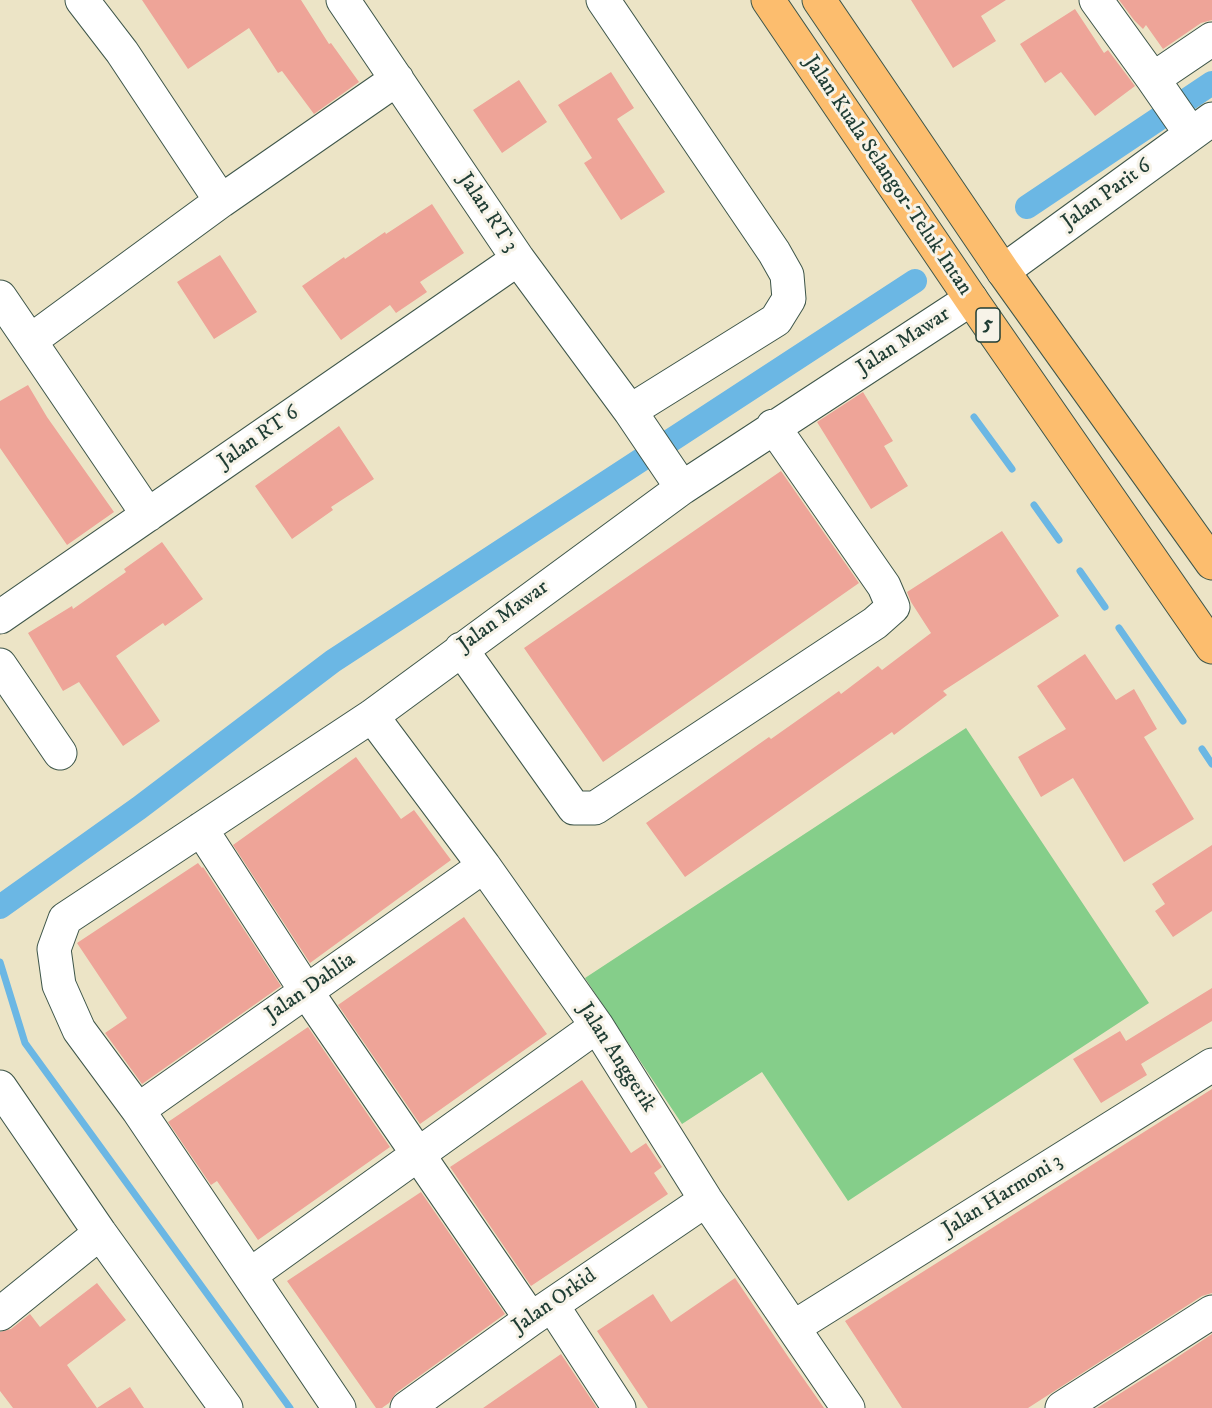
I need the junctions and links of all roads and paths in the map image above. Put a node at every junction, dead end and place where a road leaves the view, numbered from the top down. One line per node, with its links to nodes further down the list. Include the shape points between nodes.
1 (82, 0): 11 (street, via 122,52)
2 (343, 0): 8 (street, Jalan RT 3)
3 (603, 0): 17 (street, via 774,252 787,275 789,299 776,320)
4 (768, 0): 15 (highway, Jalan Kuala Selangor-Teluk Intan / 5)
5 (819, 0): 13 (highway, Jalan Kuala Selangor-Teluk Intan / 5)
6 (1096, 0): 9 (street)
7 (1212, 39): 9 (street)
8 (397, 79): 11 (street); 12 (street, Jalan RT 3)
9 (1158, 86): 10 (street)
10 (1196, 126): 13 (street, Jalan Parit 6)
11 (221, 201): 16 (street)
12 (518, 259): 17 (street, Jalan RT 3); 20 (street, Jalan RT 6)
13 (1003, 272): 21 (highway, Jalan Kuala Selangor-Teluk Intan / 5)
14 (0, 297): 16 (street)
15 (971, 299): 18 (street, Jalan Mawar); 23 (highway, Jalan Kuala Selangor-Teluk Intan / 5)
16 (30, 341): 20 (street)
17 (634, 416): 19 (street, Jalan RT 3)
18 (773, 426): 19 (street, Jalan Mawar); 24 (street, via 884,586 893,607 875,623 596,808 574,808)
19 (674, 476): 24 (street, Jalan Mawar)
20 (148, 515): 22 (street, Jalan RT 6)
21 (1212, 563)
22 (0, 617)
23 (1212, 647)
24 (461, 649): 26 (street, Jalan Mawar)
25 (0, 665): 27 (street)
26 (372, 716): 28 (street, Jalan Mawar); 29 (street, Jalan Anggerik)
27 (60, 753)
28 (201, 829): 30 (street); 34 (street, Jalan Mawar, via 65,919 54,949 59,985 79,1030)
29 (484, 867): 30 (street, Jalan Dahlia); 31 (street, Jalan Anggerik)
30 (306, 992): 34 (street, Jalan Dahlia); 35 (street)
31 (597, 1026): 35 (street); 36 (street, Jalan Anggerik)
32 (1212, 1065): 42 (street, Jalan Harmoni 3)
33 (0, 1087): 37 (street)
34 (138, 1110): 38 (street)
35 (418, 1155): 38 (street); 39 (street)
36 (706, 1200): 39 (street, Jalan Orkid); 42 (street, Jalan Anggerik)
37 (100, 1233): 41 (street); 43 (street)
38 (250, 1275): 44 (street)
39 (541, 1312): 45 (street, Jalan Orkid); 46 (street)
40 (1212, 1312): 48 (street)
41 (0, 1314)
42 (794, 1327): 47 (street, Jalan Anggerik)
43 (226, 1408)
44 (339, 1408)
45 (407, 1408)
46 (619, 1408)
47 (848, 1408)
48 (1062, 1408)

